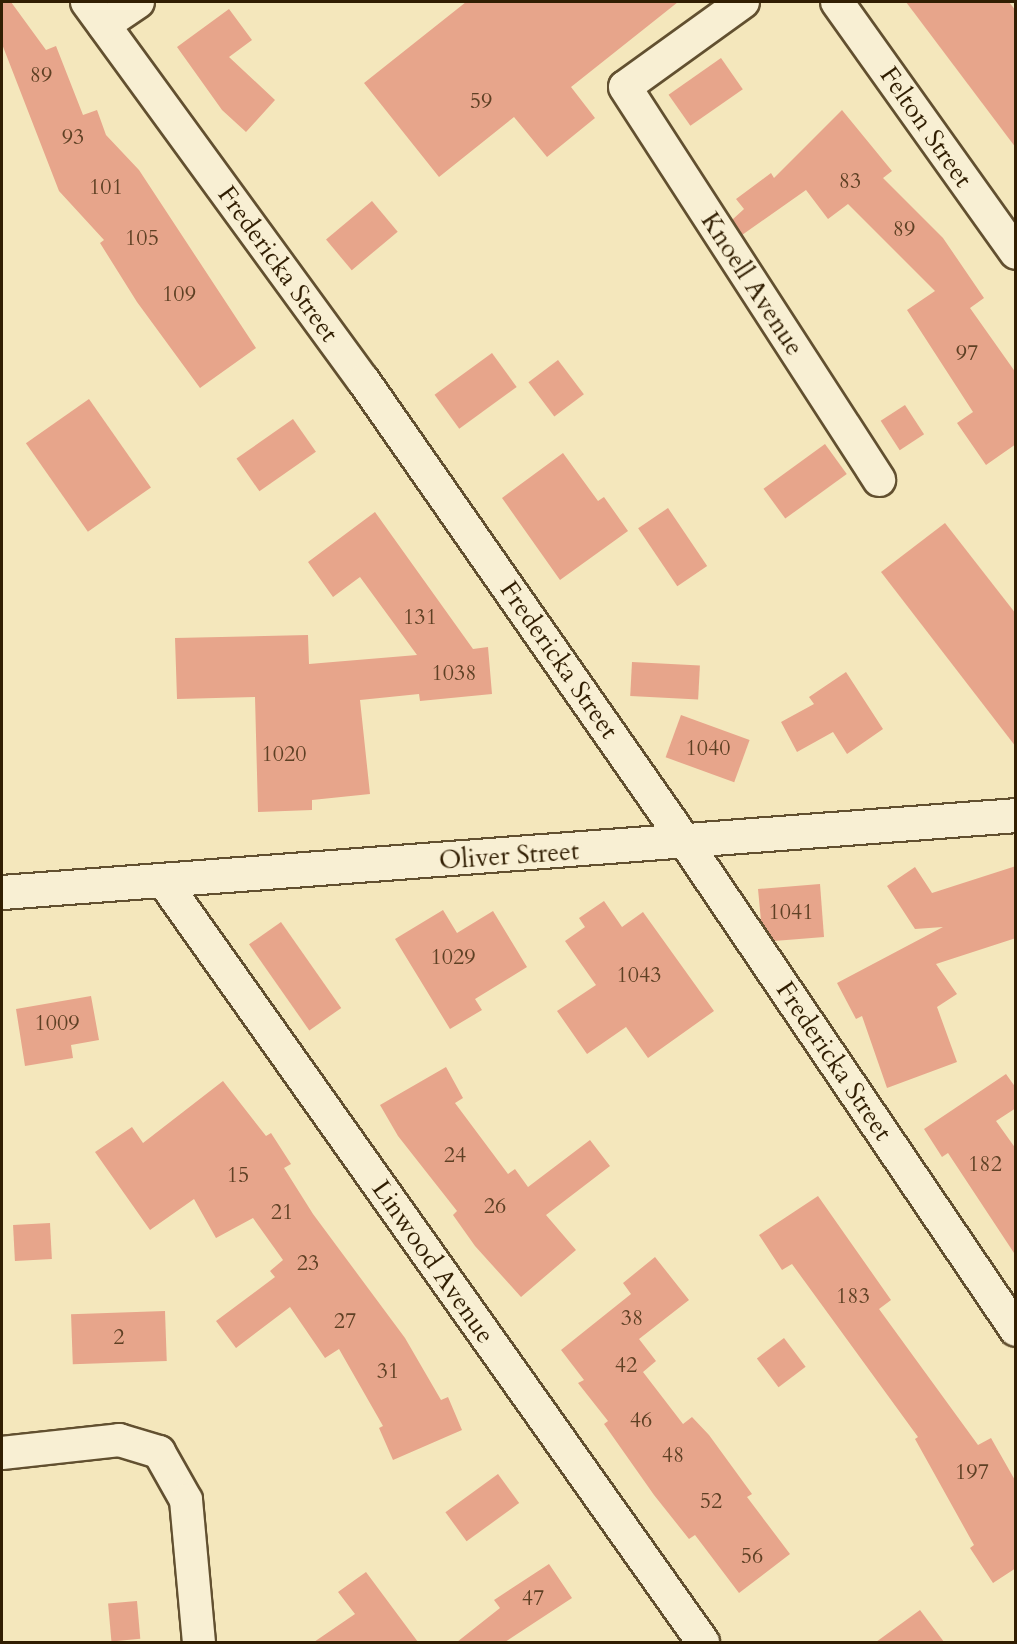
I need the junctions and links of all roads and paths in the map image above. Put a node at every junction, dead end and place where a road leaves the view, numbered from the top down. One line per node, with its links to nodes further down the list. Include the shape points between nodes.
1 (138, 2): 4 (street)
2 (743, 2): 6 (street, Knoell Avenue, via 625,87)
3 (837, 2): 5 (street, Felton Street)
4 (96, 13): 8 (street, Fredericka Street, via 363,380)
5 (1016, 253)
6 (879, 480)
7 (1016, 815): 8 (main road, Oliver Street)
8 (686, 843): 9 (main road, Oliver Street); 11 (street, Fredericka Street)
9 (164, 882): 10 (main road, Oliver Street); 14 (street, Linwood Avenue)
10 (2, 892)
11 (1016, 1330)
12 (2, 1453): 13 (street, via 119,1440 159,1452 186,1500)
13 (199, 1642)
14 (703, 1642)

